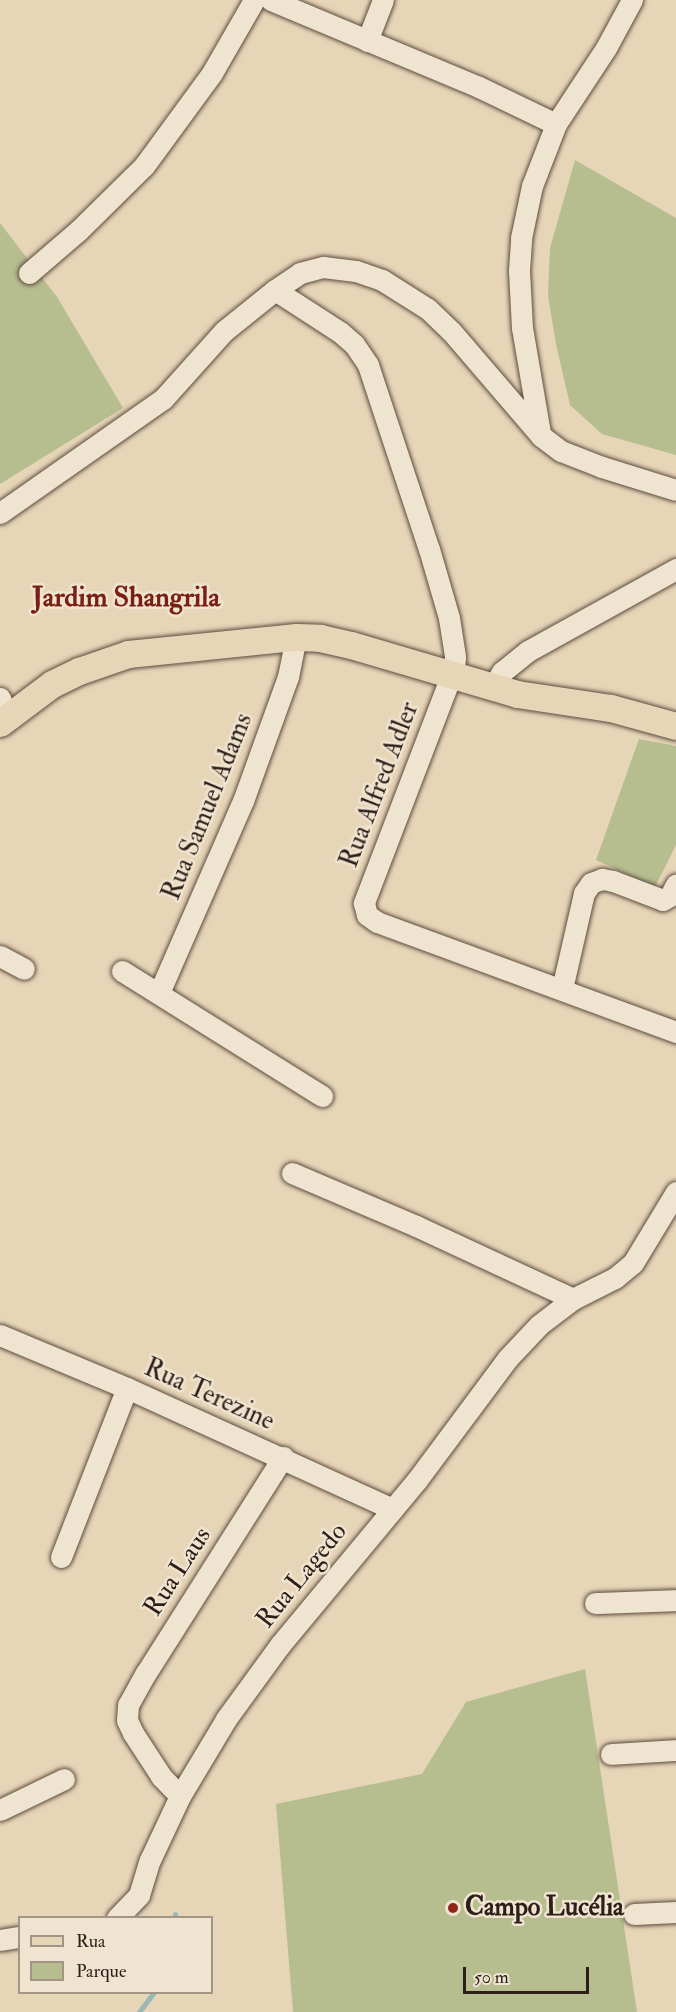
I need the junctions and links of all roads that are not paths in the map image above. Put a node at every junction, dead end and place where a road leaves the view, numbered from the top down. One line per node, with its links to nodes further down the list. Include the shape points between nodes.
1 (254, 0): 7 (street, via 173,131 144,166)
2 (271, 0): 5 (street)
3 (383, 0): 5 (street)
4 (632, 0): 6 (street)
5 (367, 41): 6 (street)
6 (556, 124): 9 (street, via 532,186 519,270 522,328)
7 (29, 273)
8 (275, 290): 9 (street, via 300,273 323,267 356,271 382,280 428,309 451,331); 11 (street, via 224,331 163,399); 14 (street, Rua Alfred Adler, via 340,332 368,365 449,618 455,657)
9 (541, 436): 10 (street, via 576,458)
10 (676, 490)
11 (0, 513)
12 (676, 569): 15 (street, via 528,651 502,672)
13 (296, 637): 14 (main road, via 351,645); 16 (main road, via 128,654 79,671); 23 (street, Rua Samuel Adams, via 283,692 243,801)
14 (450, 675): 15 (main road); 22 (street, Rua Alfred Adler, via 364,903 367,915)
15 (492, 689): 17 (main road, via 611,708)
16 (2, 713)
17 (676, 726)
18 (676, 884): 22 (street, via 663,900 606,879 591,883 584,893)
19 (0, 956): 20 (street)
20 (24, 969)
21 (122, 971): 23 (street)
22 (562, 989): 24 (street)
23 (159, 993): 25 (street)
24 (676, 1032)
25 (322, 1096)
26 (292, 1173): 28 (street)
27 (676, 1192): 28 (street, Rua Lagedo, via 633,1263 615,1278)
28 (573, 1299): 32 (street, Rua Lagedo, via 508,1358)
29 (0, 1335): 30 (street, Rua Terezine)
30 (127, 1388): 31 (street, Rua Terezine); 33 (street)
31 (284, 1458): 32 (street, Rua Terezine); 39 (street, Rua Laus, via 133,1694 126,1713 152,1764)
32 (393, 1509): 39 (street, Rua Lagedo, via 266,1664 226,1719)
33 (61, 1557)
34 (676, 1600): 35 (street)
35 (595, 1603)
36 (676, 1750): 37 (street)
37 (611, 1754)
38 (64, 1779): 40 (street)
39 (180, 1796): 43 (street, Rua Lagedo, via 138,1895)
40 (0, 1810)
41 (676, 1912): 42 (street)
42 (634, 1914)
43 (118, 1916)
44 (18, 1937): 45 (street)
45 (0, 1940)

